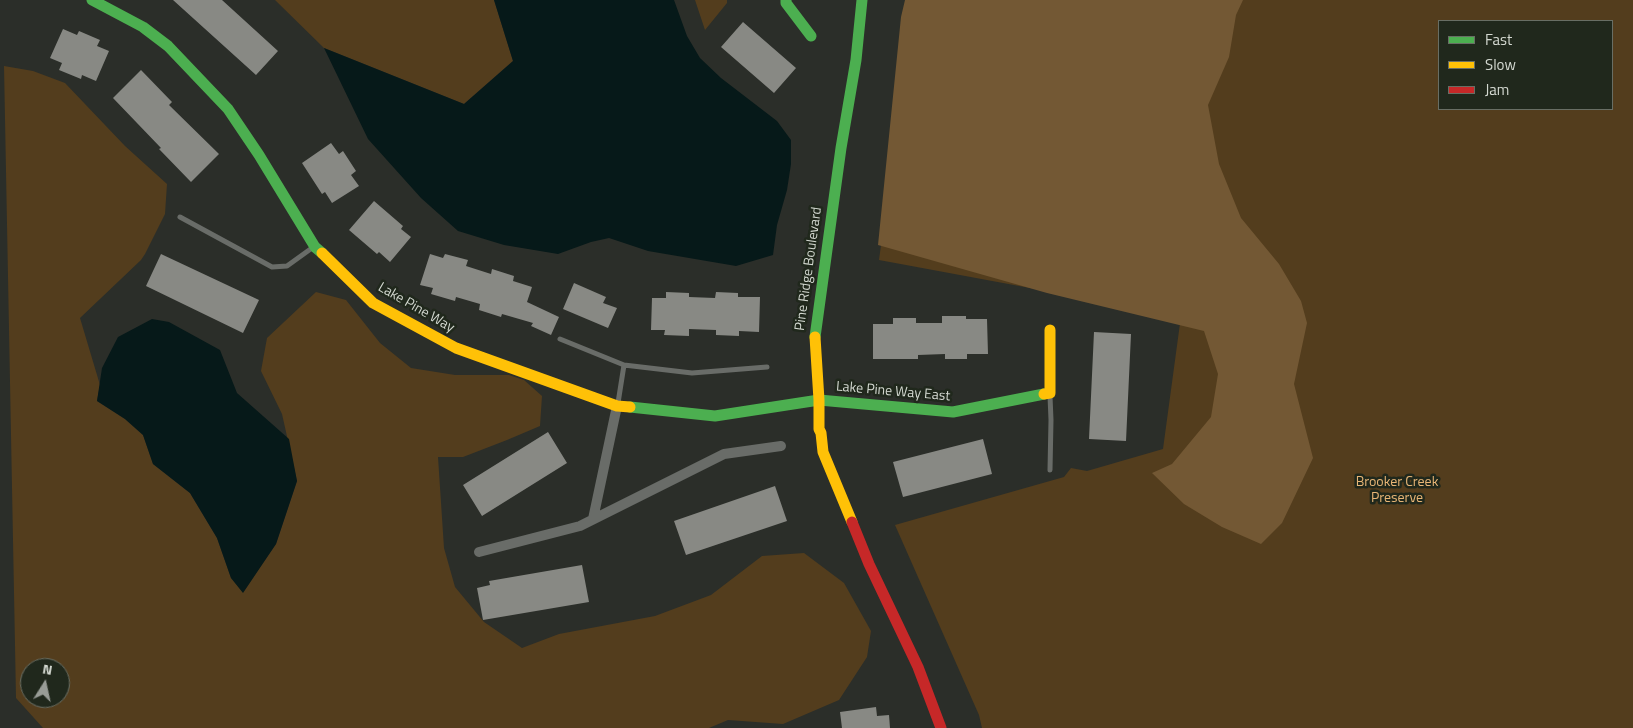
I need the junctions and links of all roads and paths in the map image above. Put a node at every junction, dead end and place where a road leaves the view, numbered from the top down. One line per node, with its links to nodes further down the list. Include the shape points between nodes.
1 (92, 0): 6 (street, Lake Pine Way, via 142,27 168,46 228,109)
2 (786, 0): 4 (street)
3 (862, 0): 12 (street, Pine Ridge Boulevard, via 856,60 816,319)
4 (811, 36)
5 (180, 217): 6 (lane, via 272,266 286,266)
6 (315, 247): 13 (street, Lake Pine Way, via 372,303 456,348)
7 (1050, 330): 11 (street)
8 (560, 339): 9 (lane)
9 (624, 364): 10 (lane, via 692,373); 13 (lane)
10 (768, 367)
11 (1050, 393): 12 (street, Lake Pine Way East, via 953,412); 15 (lane)
12 (819, 400): 13 (street, Lake Pine Way, via 715,416); 18 (street, Pine Ridge Boulevard, via 823,452 869,564 918,667)
13 (617, 406): 16 (street)
14 (781, 446): 16 (street, via 724,454)
15 (1050, 470)
16 (593, 519): 17 (street, via 580,526)
17 (479, 552)
18 (941, 728)

